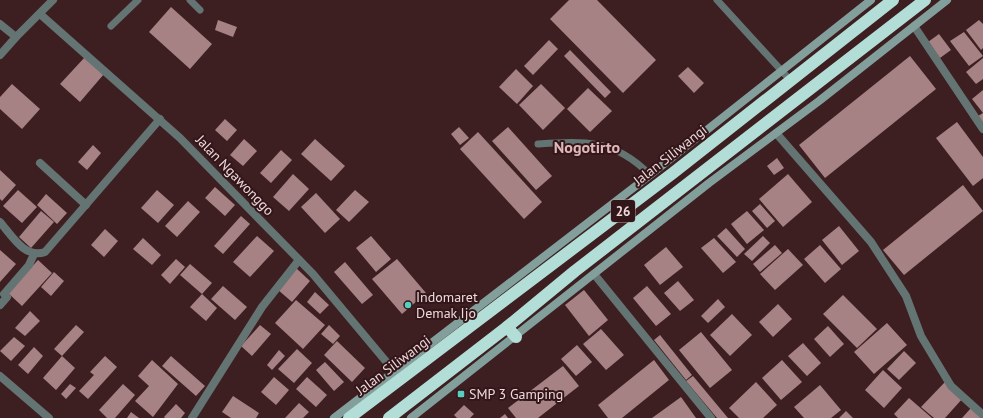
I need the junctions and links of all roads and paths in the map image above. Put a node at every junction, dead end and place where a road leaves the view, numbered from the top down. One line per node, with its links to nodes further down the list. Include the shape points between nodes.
1 (53, 0): 10 (street)
2 (138, 0): 12 (lane)
3 (190, 0): 9 (lane)
4 (717, 0): 16 (lane)
5 (871, 0): 16 (street)
6 (893, 0): 17 (highway, Jalan Siliwangi / 26)
7 (925, 0): 25 (highway, 26)
8 (947, 0): 13 (street)
9 (200, 10)
10 (40, 14): 14 (street); 18 (street, Jalan Ngawonggo)
11 (0, 24): 14 (street)
12 (111, 26)
13 (914, 26): 19 (street); 20 (street)
14 (16, 37): 15 (street)
15 (0, 55)
16 (782, 71): 17 (lane); 24 (street)
17 (791, 81): 23 (highway, Jalan Siliwangi / 26)
18 (160, 119): 26 (street); 31 (street, Jalan Ngawonggo)
19 (983, 129)
20 (776, 133): 32 (street); 39 (street, via 871,242 906,296 921,336 951,386)
21 (538, 144): 24 (lane, via 582,142 610,147 638,163)
22 (40, 163): 26 (street)
23 (673, 173): 25 (highway); 27 (highway, Jalan Siliwangi / 26)
24 (650, 175): 34 (street)
25 (683, 188): 29 (highway, 26)
26 (86, 205): 30 (street, via 45,252)
27 (630, 206): 29 (highway); 34 (highway, Jalan Siliwangi / 26)
28 (0, 222): 30 (street, via 23,248)
29 (640, 222): 35 (highway, 26)
30 (34, 254): 33 (street, via 29,265 4,294 7,297)
31 (299, 260): 37 (street, Jalan Ngawonggo); 41 (street, via 262,307)
32 (594, 274): 36 (street); 46 (street)
33 (0, 305)
34 (488, 305): 37 (street); 43 (highway, Jalan Siliwangi / 26)
35 (507, 327): 36 (highway); 44 (highway, 26)
36 (516, 337): 45 (street)
37 (394, 371): 42 (street)
38 (0, 376): 40 (street)
39 (983, 416)
40 (49, 418)
41 (192, 418)
42 (334, 418)
43 (349, 418)
44 (389, 418)
45 (411, 418)
46 (711, 418)

